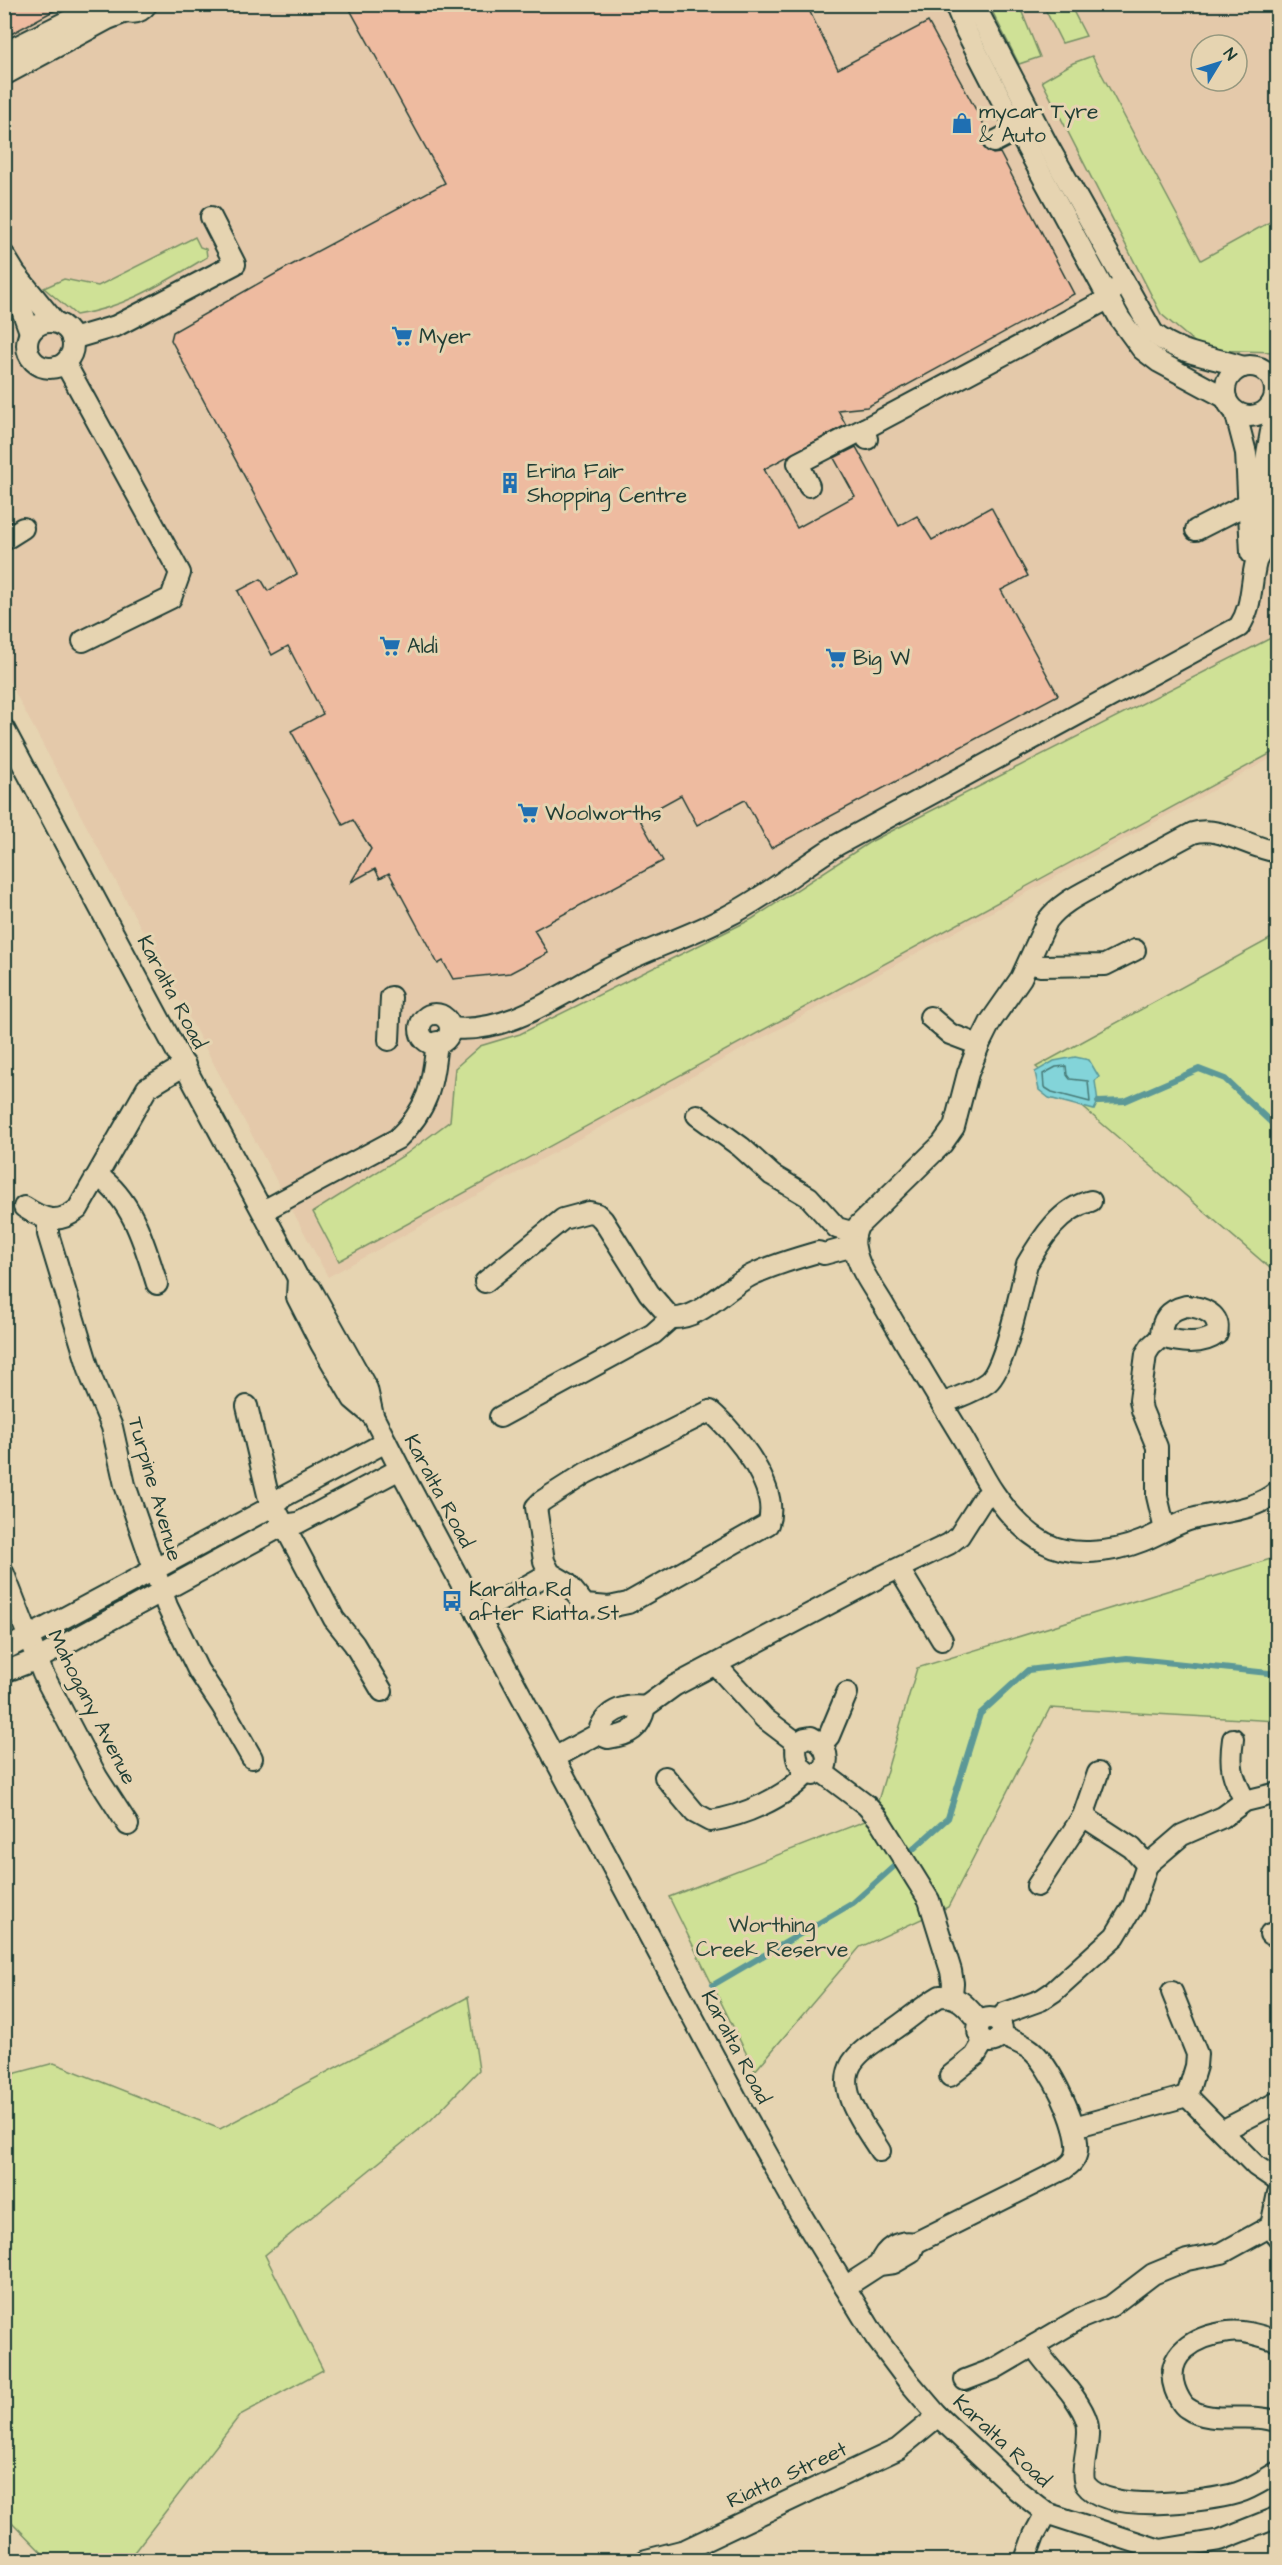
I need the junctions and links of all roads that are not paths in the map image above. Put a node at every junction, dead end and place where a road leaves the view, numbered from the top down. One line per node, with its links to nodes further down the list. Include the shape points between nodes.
1 (102, 4): 5 (street)
2 (955, 4): 8 (street)
3 (974, 4): 7 (street)
4 (137, 12): 6 (street, via 108,18)
5 (4, 53)
6 (4, 75)
7 (1022, 95): 8 (street, via 1022,122); 13 (street)
8 (1017, 130): 9 (street); 14 (street)
9 (994, 142)
10 (211, 217): 18 (street, via 235,264 116,326)
11 (4, 255): 12 (street)
12 (15, 273): 16 (street); 17 (street)
13 (1120, 276): 14 (street); 15 (street)
14 (1108, 299): 15 (street); 22 (street, via 1142,349); 23 (street, via 865,434 798,463)
15 (1136, 305): 20 (street, via 1153,333 1167,345)
16 (54, 321): 17 (street, via 42,322); 18 (street)
17 (30, 332): 19 (street, via 27,349 37,365 51,368)
18 (72, 339): 19 (street, via 72,352)
19 (65, 363): 29 (street, via 180,573 171,598)
20 (1260, 366): 21 (street, via 1274,386); 22 (street, via 1230,376 1225,391)
21 (1273, 404): 22 (street, via 1256,416 1241,415); 28 (street, via 1264,471 1262,555)
22 (1230, 405): 24 (street, via 1246,453)
23 (809, 486)
24 (1249, 503): 26 (street); 28 (street, via 1251,553)
25 (23, 528): 27 (street)
26 (1196, 530)
27 (4, 540)
28 (1257, 560): 43 (street, via 1248,610 1232,632 837,845 728,916 629,959 519,1017 443,1035 429,1091 414,1123 397,1139)
29 (83, 641)
30 (4, 729): 38 (street, Karalta Road)
31 (1278, 852): 33 (street, via 1261,850 1217,832 1193,833 1053,913)
32 (1135, 950): 33 (street, via 1105,965)
33 (1029, 963): 37 (street)
34 (390, 997): 36 (street)
35 (930, 1017): 37 (street, via 950,1034)
36 (389, 1040)
37 (979, 1045): 45 (street, via 954,1127 942,1144)
38 (185, 1065): 40 (street, via 147,1088); 43 (street, Karalta Road)
39 (697, 1115): 45 (street, via 772,1175 809,1197)
40 (98, 1176): 44 (street, via 78,1209 59,1220); 47 (street, via 124,1203 144,1243)
41 (1091, 1201): 50 (street, via 1066,1212 1027,1264 995,1374 975,1390)
42 (24, 1207): 44 (street)
43 (263, 1211): 53 (street, Karalta Road, via 298,1278 310,1289 367,1389 373,1416)
44 (48, 1220): 61 (street, Turpine Avenue, via 48,1233 92,1379 112,1427 125,1485)
45 (849, 1236): 48 (street, via 824,1254 818,1252 754,1273 684,1319); 50 (street, via 861,1267)
46 (485, 1282): 48 (street, via 563,1219 590,1212 603,1220 650,1293)
47 (157, 1284)
48 (671, 1318): 52 (street, via 653,1334)
49 (1161, 1337): 59 (street, via 1146,1354 1140,1400 1157,1447 1158,1503)
50 (942, 1404): 55 (street)
51 (246, 1406): 57 (street)
52 (500, 1417)
53 (386, 1442): 54 (street, Karalta Road); 57 (street)
54 (400, 1469): 58 (street, via 298,1523); 65 (street, Karalta Road)
55 (992, 1491): 59 (street, via 1032,1535 1063,1551 1128,1546); 60 (street, via 958,1536)
56 (1278, 1491): 59 (street, via 1251,1506 1192,1519)
57 (273, 1506): 58 (street); 61 (street)
58 (284, 1525): 64 (street); 72 (street, via 334,1619)
59 (1165, 1530)
60 (898, 1569): 67 (street); 70 (street)
61 (154, 1571): 64 (street, Turpine Avenue); 66 (street)
62 (550, 1573): 62 (street, via 542,1554 536,1507 586,1473 703,1413 710,1411 739,1441 768,1491 768,1524 628,1603 609,1607 585,1605 567,1583); 65 (street)
63 (4, 1575): 66 (street, Mahogany Avenue)
64 (162, 1592): 69 (street); 77 (street, Turpine Avenue, via 192,1660)
65 (477, 1614): 78 (street, Karalta Road)
66 (29, 1637): 68 (street); 69 (street, Mahogany Avenue)
67 (942, 1640)
68 (4, 1650)
69 (38, 1659): 71 (street); 85 (street, Mahogany Avenue, via 97,1777)
70 (716, 1665): 75 (street, via 764,1718); 78 (street, via 674,1686 645,1707 642,1721 632,1731 608,1738 598,1734)
71 (4, 1672)
72 (382, 1691)
73 (847, 1693): 76 (street)
74 (1233, 1739): 83 (street, via 1232,1777)
75 (797, 1743): 76 (street, via 811,1737); 79 (street, via 798,1761)
76 (822, 1744): 79 (street, via 827,1761)
77 (252, 1758)
78 (554, 1758): 100 (street, Karalta Road, via 743,2111)
79 (815, 1772): 81 (street, via 769,1801 710,1821 696,1813); 89 (street, via 866,1805 878,1818 929,1900 951,1971)
80 (1098, 1773): 84 (street)
81 (665, 1777)
82 (1278, 1793): 83 (street)
83 (1245, 1801): 86 (street, via 1223,1817 1182,1835)
84 (1083, 1816): 86 (street, via 1132,1848); 87 (street)
85 (128, 1825)
86 (1147, 1865): 90 (street, via 1133,1906 1115,1936 1053,1992 1005,2013)
87 (1037, 1886)
88 (1172, 1992): 92 (street, via 1197,2054)
89 (952, 1995): 90 (street); 96 (street, via 940,1996 928,2004 852,2063 847,2085 850,2098)
90 (991, 2030): 91 (street, via 975,2056); 94 (street, via 1037,2057)
91 (950, 2076)
92 (1187, 2096): 94 (street); 95 (street)
93 (1278, 2102): 95 (street)
94 (1074, 2127): 100 (street, via 1077,2153 1064,2169 915,2242 911,2253 894,2263 879,2265)
95 (1222, 2131): 97 (street, via 1256,2166)
96 (880, 2151)
97 (1278, 2181)
98 (1278, 2193): 99 (street)
99 (1274, 2231): 102 (street, via 1222,2253 1187,2260 1154,2274 1111,2306 1078,2319)
100 (845, 2287): 104 (street, Karalta Road, via 876,2338)
101 (1278, 2341): 105 (street, via 1227,2332 1185,2349 1174,2359 1170,2376 1186,2408 1202,2415)
102 (1035, 2345): 103 (street, via 994,2369); 106 (street, via 1085,2415 1089,2442 1083,2476 1094,2492 1130,2502 1169,2505 1238,2493)
103 (965, 2380)
104 (938, 2416): 107 (street, Karalta Road); 109 (street, Riatta Street, via 898,2450)
105 (1278, 2422)
106 (1278, 2472)
107 (1046, 2513): 108 (street, via 1160,2550 1220,2540); 111 (street, Karalta Road)
108 (1278, 2517)
109 (687, 2555): 110 (street, Riatta Street)
110 (646, 2560)
111 (1025, 2560)

